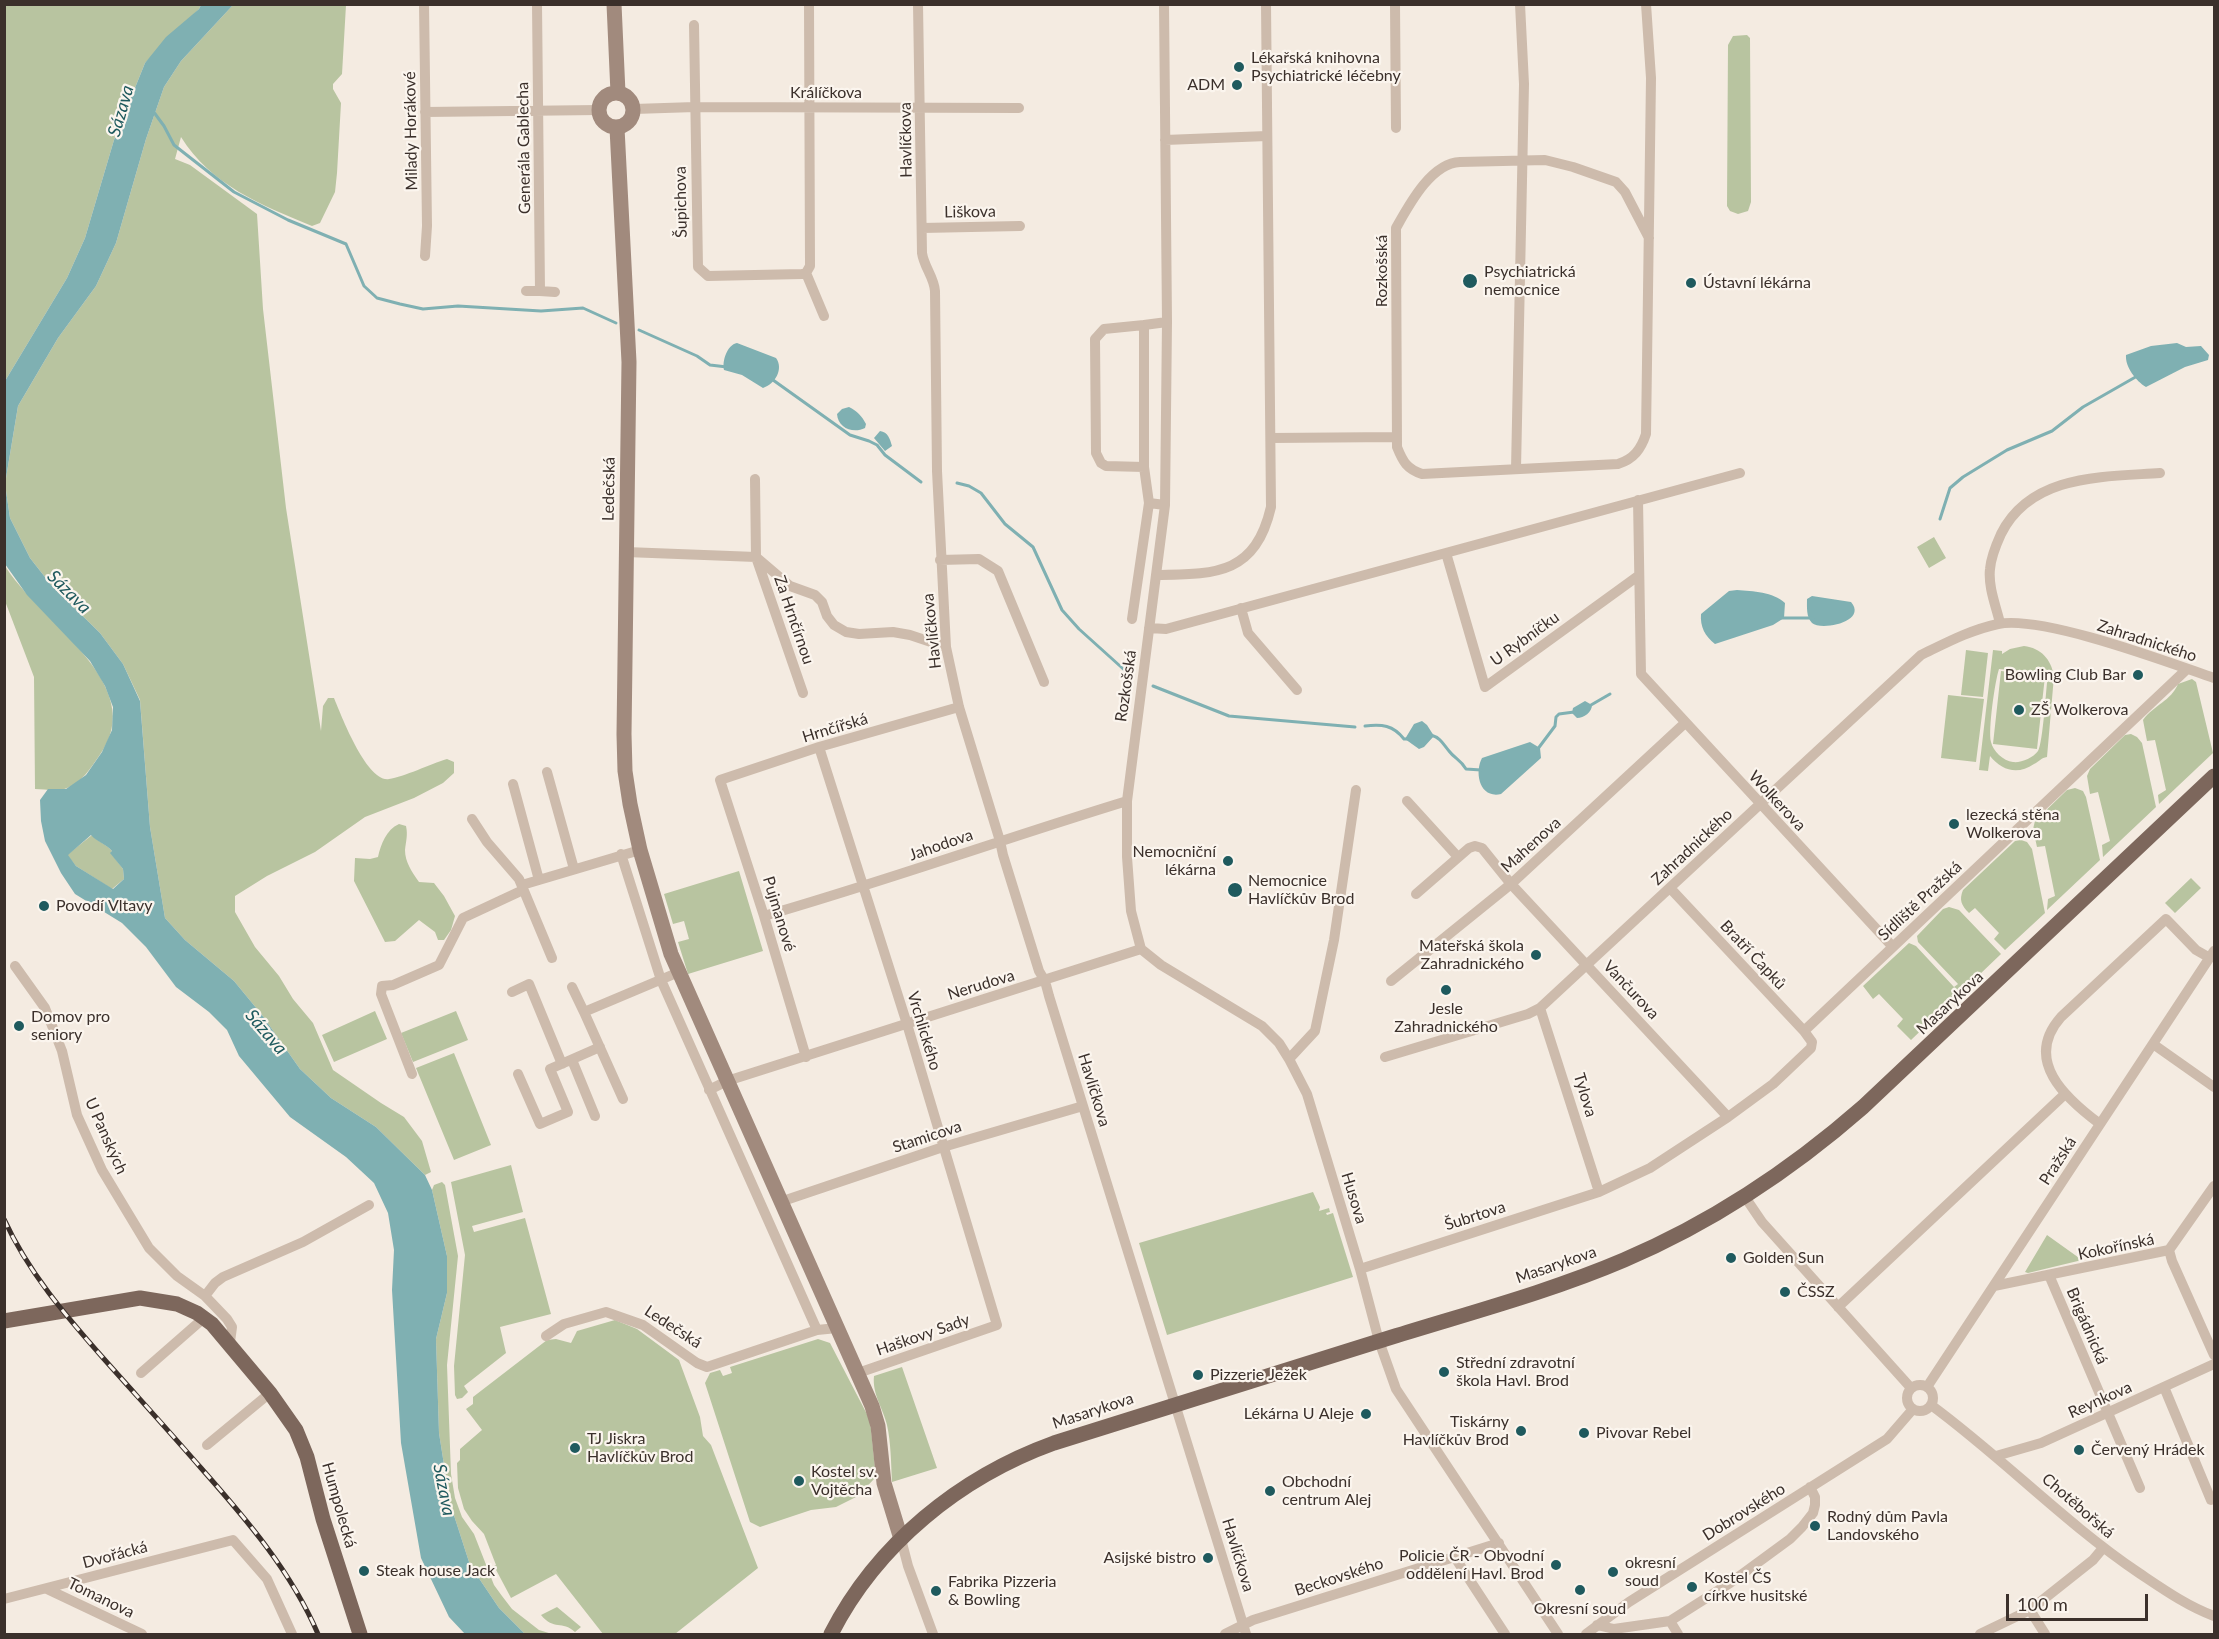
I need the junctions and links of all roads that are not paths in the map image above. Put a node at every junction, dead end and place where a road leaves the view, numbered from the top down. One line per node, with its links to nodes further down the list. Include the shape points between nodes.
1 (424, 4): 20 (street, Milady Horákové)
2 (537, 4): 19 (street, Generála Gablecha)
3 (614, 4): 12 (main road)
4 (809, 4): 15 (street)
5 (918, 4): 13 (street, Havlíčkova)
6 (1164, 4): 24 (street, Rozkošská)
7 (1266, 4): 23 (street)
8 (1395, 4): 22 (street)
9 (1520, 4): 25 (street)
10 (1646, 4): 28 (street, Rozkošská, via 1651,78)
11 (694, 25): 14 (street, Šupichova)
12 (618, 93): 17 (main road, via 630,99); 18 (main road, via 606,97)
13 (921, 107): 15 (street, Králíčkova); 16 (street, Králíčkova); 27 (street, Havlíčkova)
14 (695, 108): 15 (street, Králíčkova); 17 (street, Králíčkova); 30 (street, Šupichova, via 697,263 701,271 708,276)
15 (809, 108): 30 (street, via 810,266)
16 (1019, 108)
17 (634, 109): 21 (main road, via 631,120)
18 (599, 110): 19 (street); 21 (main road, via 607,124)
19 (539, 111): 20 (street); 32 (street, Generála Gablecha)
20 (425, 112): 29 (street, Milady Horákové)
21 (617, 128): 47 (main road, Ledečská, via 629,362)
22 (1396, 128)
23 (1267, 136): 24 (street); 38 (street)
24 (1165, 140): 35 (street, Rozkošská)
25 (1523, 159): 28 (street, Rozkošská, via 1573,166 1616,182); 37 (street, Rozkošská, via 1451,162 1436,172 1413,199 1396,228); 40 (street)
26 (1020, 226): 27 (street, Liškova)
27 (922, 228): 50 (street, Havlíčkova, via 922,257 935,291)
28 (1649, 238): 40 (street, Rozkošská, via 1647,422 1643,444 1635,455 1618,464)
29 (425, 256)
30 (806, 273): 34 (street)
31 (526, 291): 32 (street)
32 (540, 291): 33 (street)
33 (555, 292)
34 (824, 316)
35 (1167, 322): 36 (street); 46 (street, Rozkošská)
36 (1144, 325): 39 (street); 39 (street, via 1104,329 1095,339 1098,459 1106,466)
37 (1397, 437): 38 (street); 40 (street, Rozkošská, via 1402,461 1410,470 1422,474)
38 (1271, 438): 51 (street, via 1271,507 1267,525 1250,552 1222,571)
39 (1144, 467): 45 (street)
40 (1516, 470)
41 (1740, 473): 44 (street)
42 (2160, 473): 55 (street, via 2062,484 2041,492 2016,512 1992,554 1991,586)
43 (755, 479): 49 (street, Za Hrnčírnou)
44 (1638, 500): 48 (street); 52 (street)
45 (1149, 503): 46 (street); 54 (street)
46 (1165, 505): 51 (street, Rozkošská)
47 (626, 552): 49 (street); 76 (main road, Ledečská, via 625,771)
48 (1446, 553): 52 (street, U Rybníčku, via 1485,687); 53 (street)
49 (756, 557): 57 (street, via 790,586 815,595 834,626 846,632 893,632); 62 (street, Za Hrnčírnou)
50 (940, 561): 57 (street, Havlíčkova); 60 (street, via 979,559 998,571)
51 (1157, 575): 56 (street, Rozkošská)
52 (1638, 576): 64 (street, Wolkerova, via 1641,674)
53 (1241, 608): 56 (street, via 1166,629); 61 (street, via 1248,633)
54 (1132, 619)
55 (2000, 623): 58 (street, Zahradnického, via 2054,629); 73 (street, Zahradnického, via 1964,634 1921,655)
56 (1149, 628): 71 (street, Rozkošská)
57 (946, 646): 63 (street, Havlíčkova)
58 (2187, 669): 59 (street, Zahradnického); 87 (street, Sídliště Pražská)
59 (2214, 678)
60 (1044, 682)
61 (1297, 690)
62 (803, 693)
63 (959, 706): 65 (street, Hrnčířská); 75 (street, Havlíčkova)
64 (1685, 723): 73 (street, Wolkerova); 81 (street, Mahenova)
65 (819, 747): 68 (street, Hrnčířská); 83 (street, Vrchlického)
66 (548, 772): 79 (street)
67 (2214, 776): 123 (main road, Masarykova, via 1863,1107 1802,1158)
68 (720, 780): 86 (street, Pujmanové)
69 (513, 784): 80 (street)
70 (1356, 790): 107 (street, via 1335,940 1315,1031)
71 (1127, 801): 75 (street, Jahodova); 88 (street, via 1131,911)
72 (1407, 801): 78 (street)
73 (1760, 804): 84 (street, Zahradnického); 87 (street, Wolkerova)
74 (472, 819): 82 (street)
75 (1000, 841): 83 (street, Jahodova); 95 (street, Havlíčkova)
76 (640, 850): 77 (street); 93 (main road, Ledečská)
77 (621, 854): 79 (street); 94 (street)
78 (1458, 857): 81 (street, Vančurova, via 1475,846 1482,848); 85 (street)
79 (574, 868): 80 (street)
80 (539, 880): 82 (street)
81 (1510, 884): 91 (street, Vančurova); 96 (street, Mahenova)
82 (523, 888): 90 (street); 109 (street, via 463,918 439,965 382,986 381,994)
83 (864, 888): 86 (street, Jahodova); 101 (street, Vrchlického)
84 (1670, 888): 91 (street, Zahradnického); 102 (street, Bratří Čapků)
85 (1416, 894)
86 (764, 916): 105 (street, Pujmanové)
87 (1893, 947): 102 (street, Sídliště Pražská)
88 (1141, 949): 95 (street, Nerudova); 107 (street, Husova, via 1161,966 1262,1026)
89 (2212, 955): 103 (street, Pražská); 114 (street, via 2196,950 2166,919 2069,1010 2051,1030 2046,1047 2048,1065)
90 (552, 958)
91 (1587, 965): 99 (street, Zahradnického); 118 (street, Vančurova)
92 (15, 966): 130 (street, U Panských, via 45,1008 62,1051 77,1115 102,1170 149,1248 177,1276)
93 (678, 972): 94 (street); 111 (main road, Ledečská)
94 (661, 980): 100 (street); 113 (street)
95 (1045, 981): 101 (street, Nerudova); 116 (street, Havlíčkova)
96 (1391, 981)
97 (572, 987): 100 (street)
98 (512, 992): 108 (street, via 529,984)
99 (1540, 1008): 106 (street, Zahradnického); 122 (street, Tylova)
100 (584, 1012): 104 (street)
101 (907, 1024): 105 (street, Nerudova); 120 (street, Vrchlického)
102 (1804, 1031): 118 (street, Bratří Čapků, via 1812,1045 1809,1051)
103 (2153, 1044): 112 (street); 119 (street, Pražská)
104 (600, 1047): 108 (street); 115 (street)
105 (806, 1057): 111 (street, Nerudova)
106 (1385, 1057)
107 (1289, 1059): 127 (street, Husova, via 1307,1094)
108 (567, 1062): 110 (street, via 550,1070 568,1112 540,1124); 117 (street)
109 (412, 1074)
110 (518, 1074)
111 (727, 1081): 113 (street); 124 (main road, Ledečská)
112 (2214, 1087)
113 (709, 1090): 136 (street)
114 (2065, 1094): 119 (street); 131 (street)
115 (623, 1099)
116 (1083, 1106): 120 (street, Stamicova); 148 (street, Havlíčkova)
117 (595, 1116)
118 (1728, 1117): 122 (street, via 1650,1168)
119 (2100, 1124): 129 (street, Pražská)
120 (943, 1147): 124 (street, Stamicova); 134 (street, Vrchlického)
121 (2214, 1186): 126 (street)
122 (1599, 1192): 127 (street, Šubrtova)
123 (1744, 1197): 131 (street); 138 (main road, Masarykova, via 1682,1232 1602,1269)
124 (780, 1202): 135 (main road, Ledečská)
125 (369, 1205): 130 (street, via 303,1242 223,1277)
126 (2169, 1250): 128 (street, Kokořínská); 140 (street, Kokořínská)
127 (1360, 1269): 138 (street, Husova)
128 (2049, 1275): 129 (street, Kokořínská); 151 (street, Brigádnická)
129 (1994, 1286): 144 (street, Pražská)
130 (205, 1296): 139 (street, Humpolecká, via 230,1322)
131 (1838, 1307): 145 (street)
132 (205, 1317): 133 (main road, Humpolecká, via 177,1304 150,1298 115,1300); 139 (main road, Humpolecká); 142 (street)
133 (4, 1321)
134 (997, 1325): 143 (street, Haškovy Sady)
135 (837, 1328): 136 (street, Ledečská); 143 (main road, Ledečská)
136 (817, 1330): 137 (street, Ledečská, via 707,1367 643,1325 606,1312 564,1324)
137 (546, 1336)
138 (1379, 1341): 148 (main road, Masarykova); 158 (street, Husova, via 1399,1395)
139 (230, 1342): 147 (main road, Humpolecká)
140 (2214, 1354)
141 (2214, 1364): 146 (street, Reynkova)
142 (141, 1373)
143 (858, 1373): 157 (main road, Ledečská, via 878,1426 884,1483)
144 (1928, 1387): 145 (street); 149 (street)
145 (1911, 1388): 150 (street, via 1907,1399)
146 (2164, 1388): 151 (street, Reynkova); 156 (street)
147 (270, 1393): 152 (street); 170 (main road, Humpolecká, via 302,1444)
148 (1176, 1404): 157 (main road, Masarykova, via 1013,1459 951,1496); 167 (street, Havlíčkova)
149 (1931, 1405): 150 (street, via 1923,1411); 153 (street, Chotěbořská)
150 (1913, 1409): 154 (street, Dobrovského, via 1887,1439)
151 (2107, 1413): 153 (street, Reynkova, via 2041,1443); 155 (street, Brigádnická)
152 (207, 1445)
153 (1996, 1456): 159 (street, Chotěbořská)
154 (1810, 1487): 165 (street, via 1815,1497 1813,1513 1796,1533 1730,1583); 166 (street, Dobrovského)
155 (2140, 1488)
156 (2211, 1500)
157 (901, 1539): 171 (main road, Masarykova, via 861,1586); 172 (street)
158 (1499, 1543): 160 (street, Beckovského); 175 (street, Husova)
159 (2103, 1548): 163 (street); 164 (street, Chotěbořská, via 2164,1590)
160 (1454, 1556): 167 (street, Beckovského, via 1256,1619); 174 (street)
161 (47, 1589): 162 (street, Dvořácká); 168 (street, Tomanova); 169 (street, Dvořácká, via 232,1540 267,1580)
162 (4, 1599)
163 (2030, 1610): 178 (street); 179 (street)
164 (2214, 1616)
165 (1670, 1621): 166 (street, via 1614,1629); 177 (street)
166 (1597, 1625): 176 (street, Dobrovského)
167 (1245, 1630): 173 (street, Beckovského)
168 (141, 1635)
169 (292, 1635)
170 (360, 1635)
171 (831, 1635)
172 (933, 1635)
173 (1225, 1635)
174 (1505, 1635)
175 (1558, 1635)
176 (1586, 1635)
177 (1678, 1635)
178 (1980, 1635)
179 (2045, 1635)

